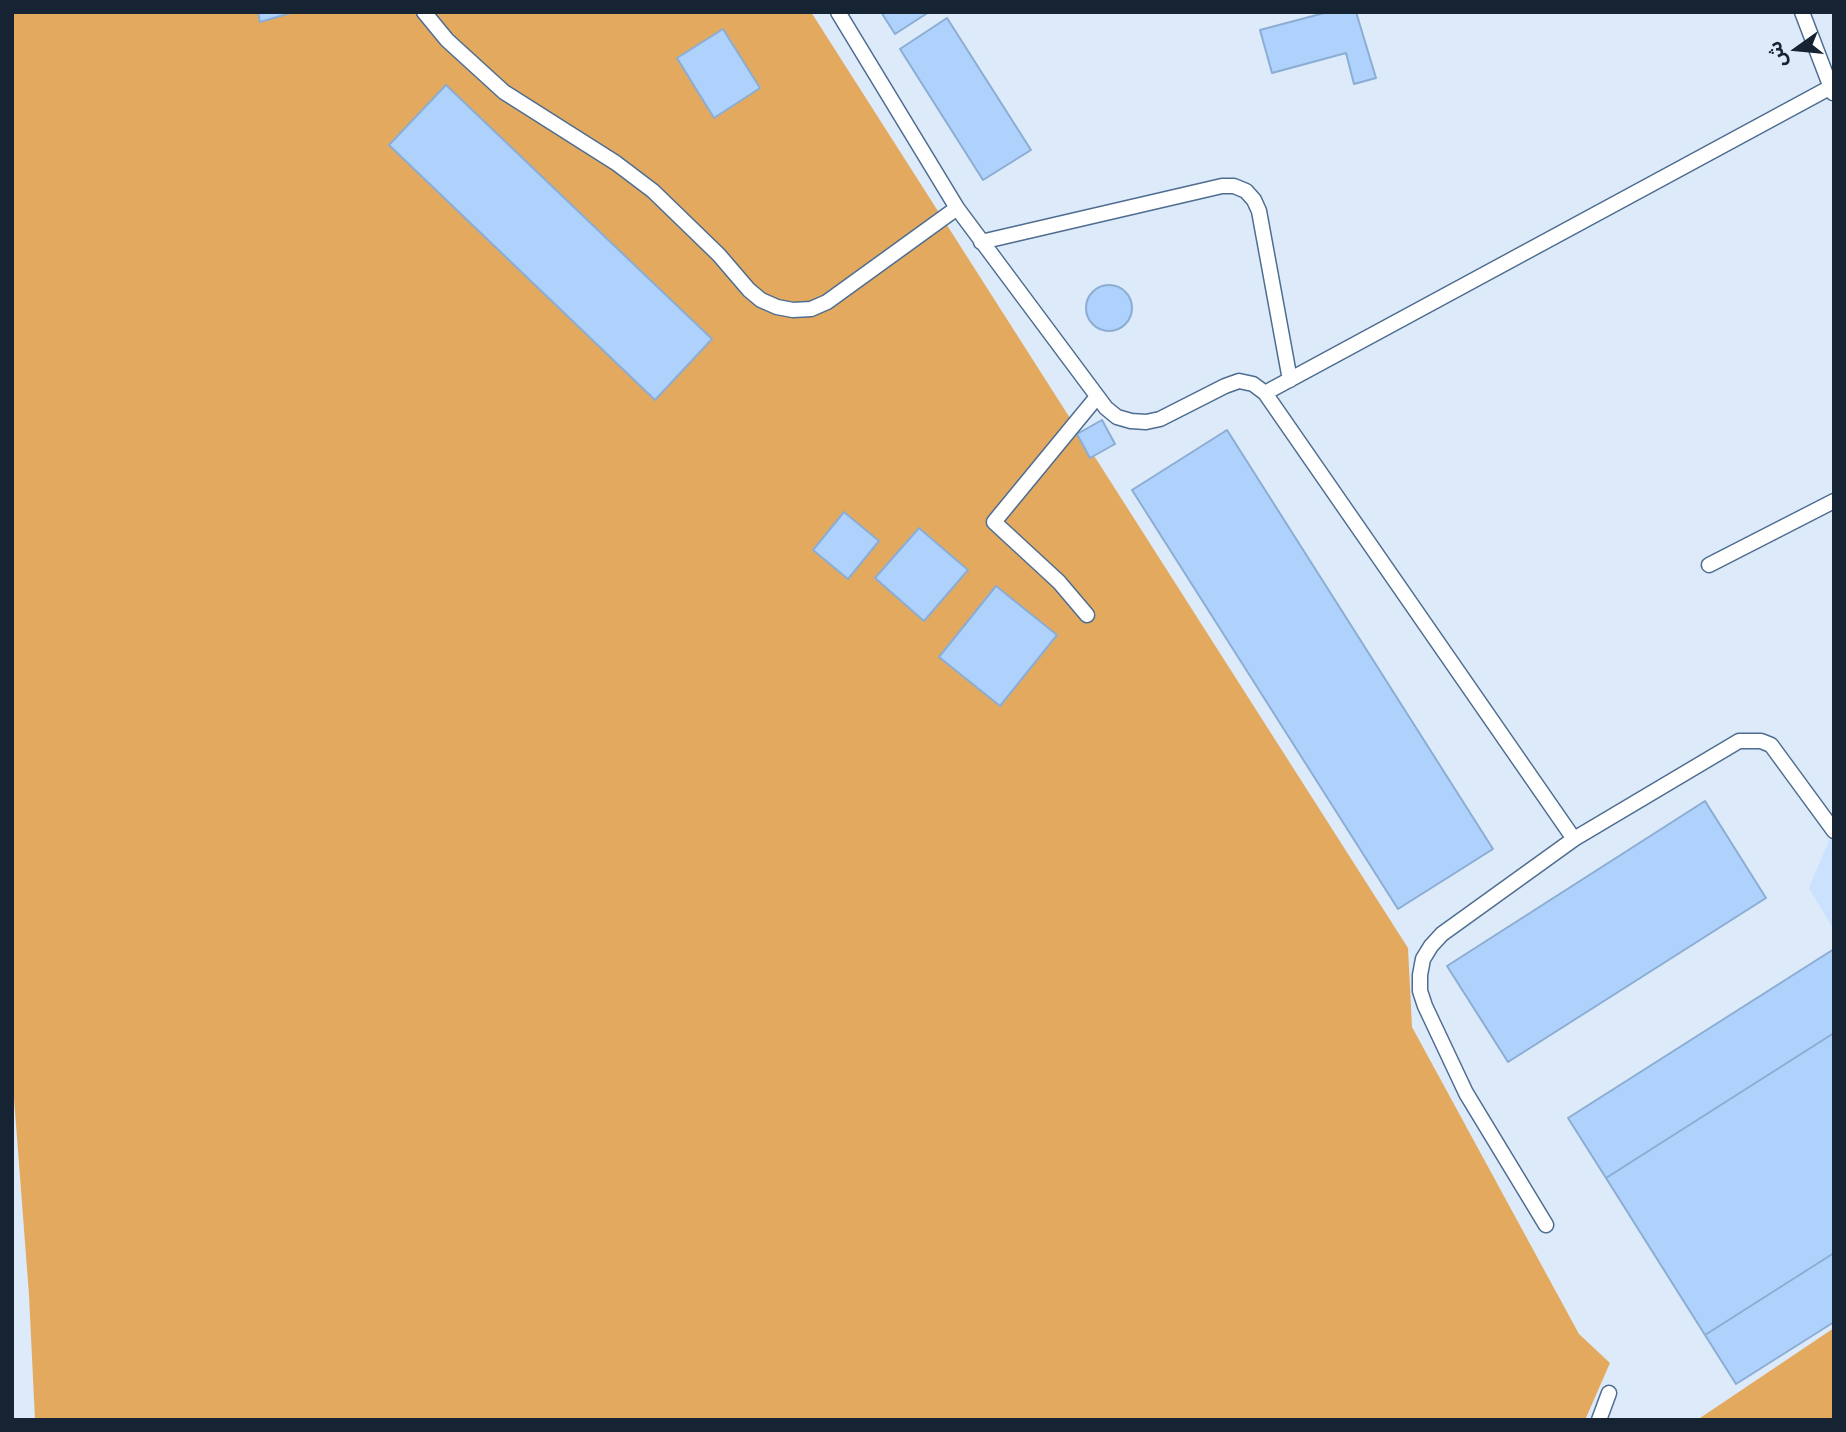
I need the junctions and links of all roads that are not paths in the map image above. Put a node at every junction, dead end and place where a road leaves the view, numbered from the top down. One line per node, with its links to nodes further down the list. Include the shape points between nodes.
1 (424, 12): 5 (lane, via 447,40 504,92 653,191 749,290 777,307 811,309 827,303)
2 (838, 12): 5 (lane)
3 (1802, 12): 4 (lane)
4 (1832, 91): 7 (lane)
5 (957, 208): 6 (lane)
6 (981, 242): 7 (lane, via 1234,186 1254,200 1259,212); 9 (lane)
7 (1290, 380): 8 (lane)
8 (1265, 393): 9 (lane, via 1254,384 1239,381 1146,422 1118,417); 14 (lane)
9 (1097, 398): 12 (lane, via 994,522 1059,582)
10 (1834, 501): 11 (lane)
11 (1709, 565)
12 (1087, 615)
13 (1834, 831): 14 (lane, via 1771,746 1750,740 1729,745)
14 (1574, 839): 15 (lane, via 1442,934 1423,959 1420,975 1420,991 1445,1053)
15 (1546, 1225)
16 (1609, 1393): 17 (lane)
17 (1600, 1420)

